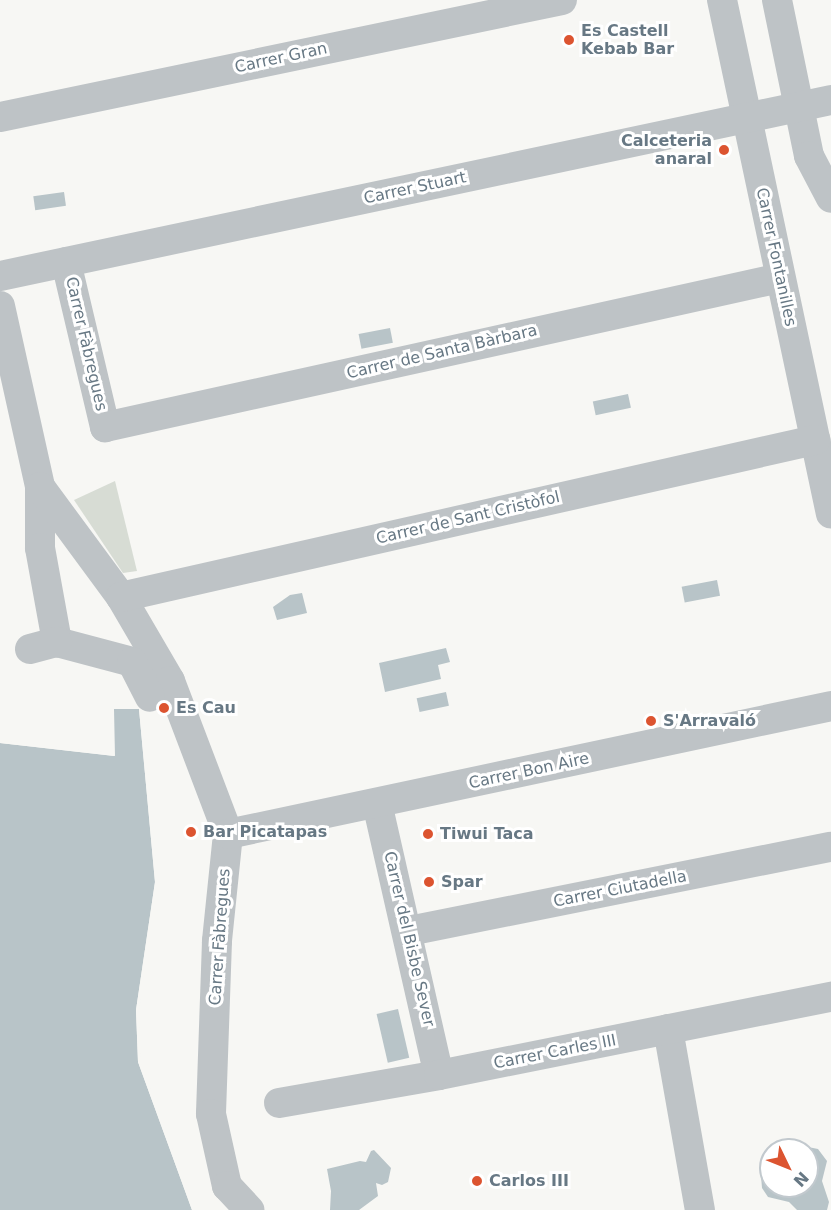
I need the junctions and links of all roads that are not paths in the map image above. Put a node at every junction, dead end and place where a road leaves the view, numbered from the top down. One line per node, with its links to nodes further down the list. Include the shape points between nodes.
1 (562, 0): 7 (street, Carrer Gran)
2 (722, 0): 6 (street, Carrer Fontanilles)
3 (777, 0): 5 (street)
4 (831, 99): 5 (street, Carrer Stuart)
5 (799, 106): 6 (street, Carrer Stuart); 8 (street)
6 (752, 116): 8 (street); 10 (street, Carrer Stuart); 12 (street, Carrer Fontanilles)
7 (0, 117)
8 (809, 156): 9 (street)
9 (831, 198)
10 (66, 262): 11 (street, Carrer Stuart); 14 (street, Carrer Fàbregues)
11 (0, 276)
12 (780, 278): 14 (street, Carrer de Santa Bàrbara); 15 (street, Carrer Fontanilles)
13 (0, 306): 16 (street)
14 (105, 427)
15 (815, 440): 17 (street, Carrer Fontanilles); 18 (street, Carrer de Sant Cristòfol)
16 (40, 487): 18 (street, Carrer Fàbregues); 19 (street, via 44,645 132,663)
17 (831, 514)
18 (121, 597): 22 (street, Carrer Fàbregues, via 170,681)
19 (150, 697)
20 (831, 706): 21 (street, Carrer Bon Aire)
21 (377, 803): 22 (street, Carrer Bon Aire); 24 (street, Carrer del Bisbe Sever)
22 (228, 834): 29 (street, Carrer Fàbregues, via 217,941 211,1114 227,1186)
23 (831, 847): 24 (street, Carrer Ciutadella)
24 (409, 932): 27 (street, Carrer del Bisbe Sever)
25 (831, 997): 26 (street, Carrer Carles III)
26 (668, 1029): 27 (street, Carrer Carles III); 30 (street)
27 (439, 1075): 28 (street, Carrer Carles III)
28 (279, 1103)
29 (249, 1210)
30 (700, 1210)

